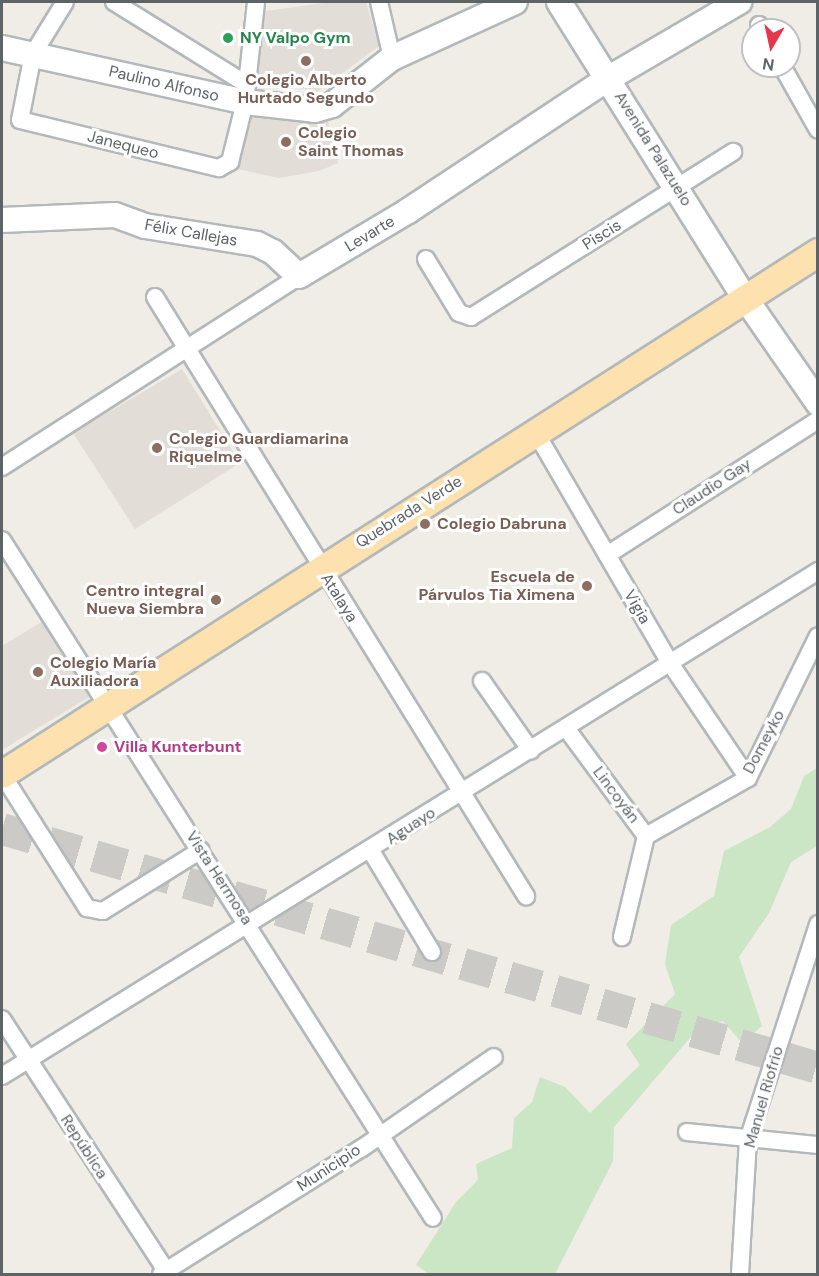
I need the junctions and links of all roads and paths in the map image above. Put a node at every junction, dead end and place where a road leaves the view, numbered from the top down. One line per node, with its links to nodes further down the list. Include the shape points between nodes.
1 (65, 2): 9 (street)
2 (114, 2): 13 (street)
3 (256, 2): 13 (street)
4 (379, 2): 10 (street)
5 (515, 2): 10 (street, Paulino Alfonso)
6 (560, 2): 11 (street, Avenida Palazuelo)
7 (739, 2): 11 (street, Levarte)
8 (2, 48): 9 (street, Paulino Alfonso)
9 (33, 54): 13 (street, Paulino Alfonso); 13 (street, Janequeo, via 20,120 219,168 230,162)
10 (392, 58): 13 (street, Paulino Alfonso, via 323,109)
11 (609, 78): 16 (street, Avenida Palazuelo); 20 (street, Levarte, via 408,211)
12 (789, 78): 14 (street)
13 (246, 93)
14 (818, 130)
15 (732, 152): 16 (street, Piscis)
16 (679, 187): 19 (street, Piscis, via 471,317 459,314); 22 (street, Avenida Palazuelo)
17 (2, 220): 20 (street, Félix Callejas, via 115,215 145,226 257,244 273,252)
18 (818, 252): 22 (main road, Quebrada Verde)
19 (426, 259)
20 (299, 276): 23 (street, Levarte)
21 (155, 297): 23 (street, Atalaya)
22 (745, 297): 24 (street, Avenida Palazuelo); 26 (main road, Quebrada Verde)
23 (189, 349): 27 (street, Levarte); 30 (street, Atalaya)
24 (818, 403)
25 (818, 420): 29 (street, Claudio Gay)
26 (535, 431): 29 (street, Vigia); 30 (main road, Quebrada Verde)
27 (2, 467)
28 (2, 540): 35 (street, Vista Hermosa)
29 (607, 555): 33 (street, Vigia)
30 (320, 568): 35 (main road, Quebrada Verde); 40 (street, Atalaya)
31 (818, 571): 33 (street, Aguayo)
32 (818, 636): 39 (street, Domeyko)
33 (670, 663): 36 (street, Aguayo); 39 (street, Vigia)
34 (482, 681): 37 (street)
35 (110, 705): 38 (main road, Quebrada Verde); 42 (street, Vista Hermosa)
36 (566, 728): 37 (street, Aguayo); 41 (street, Lincoyán)
37 (531, 751): 40 (street, Aguayo)
38 (2, 774): 42 (street, via 87,908 103,911)
39 (748, 778): 41 (street, Domeyko)
40 (461, 793): 43 (street, Aguayo); 44 (street, Atalaya)
41 (646, 836): 47 (street, Lincoyán)
42 (201, 850): 45 (street, Vista Hermosa)
43 (371, 851): 45 (street, Aguayo); 48 (street)
44 (526, 896)
45 (249, 924): 51 (street, Aguayo); 54 (street, Vista Hermosa)
46 (818, 924): 55 (street, Manuel Riofrio)
47 (622, 937)
48 (432, 952)
49 (2, 1018): 51 (street, República)
50 (494, 1057): 54 (street, Municipio)
51 (27, 1060): 52 (street, Aguayo); 58 (street, República)
52 (2, 1076)
53 (687, 1132): 55 (street)
54 (380, 1135): 57 (street, Vista Hermosa); 58 (street, Municipio)
55 (748, 1140): 56 (street); 59 (street, Manuel Riofrio)
56 (818, 1145)
57 (433, 1218)
58 (165, 1274)
59 (740, 1275)

